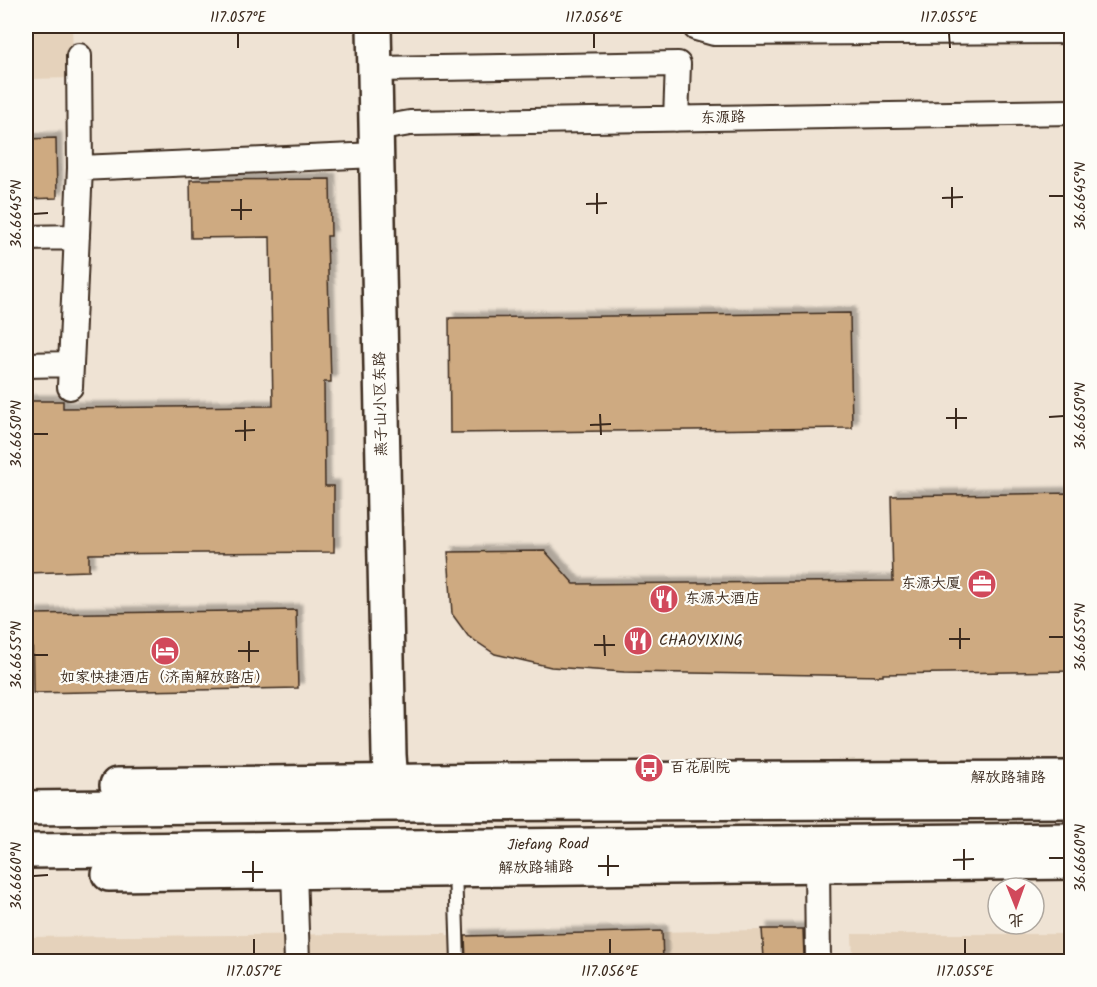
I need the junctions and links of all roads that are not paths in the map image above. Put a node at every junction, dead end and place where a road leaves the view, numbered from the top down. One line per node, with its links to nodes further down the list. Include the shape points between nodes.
1 (374, 26): 5 (street, 燕子山小区东路)
2 (696, 26): 3 (street, via 714,33)
3 (1071, 31)
4 (79, 56): 9 (street)
5 (375, 69): 7 (street, via 678,64); 8 (street, 燕子山小区东路)
6 (1071, 111): 7 (street, 东源路)
7 (676, 119): 8 (street, 东源路, via 410,123)
8 (376, 142): 9 (street, 东源路); 14 (street, 燕子山小区东路)
9 (80, 168): 10 (street)
10 (76, 237): 11 (street); 12 (street, via 70,376)
11 (26, 238)
12 (26, 365)
13 (1071, 778): 14 (street, 解放路辅路)
14 (391, 783): 17 (street, 解放路辅路, via 117,785)
15 (1071, 801): 17 (street)
16 (26, 808): 17 (street)
17 (82, 808)
18 (1071, 840): 19 (street, Jiefang Road)
19 (80, 850): 20 (street, Jiefang Road); 24 (street, 解放路辅路, via 109,874)
20 (26, 851)
21 (1071, 862): 22 (street, 解放路辅路)
22 (817, 864): 23 (street, 解放路辅路); 27 (street)
23 (455, 869): 24 (street, 解放路辅路); 26 (lane)
24 (294, 871): 25 (street)
25 (297, 962)
26 (458, 962)
27 (818, 962)

